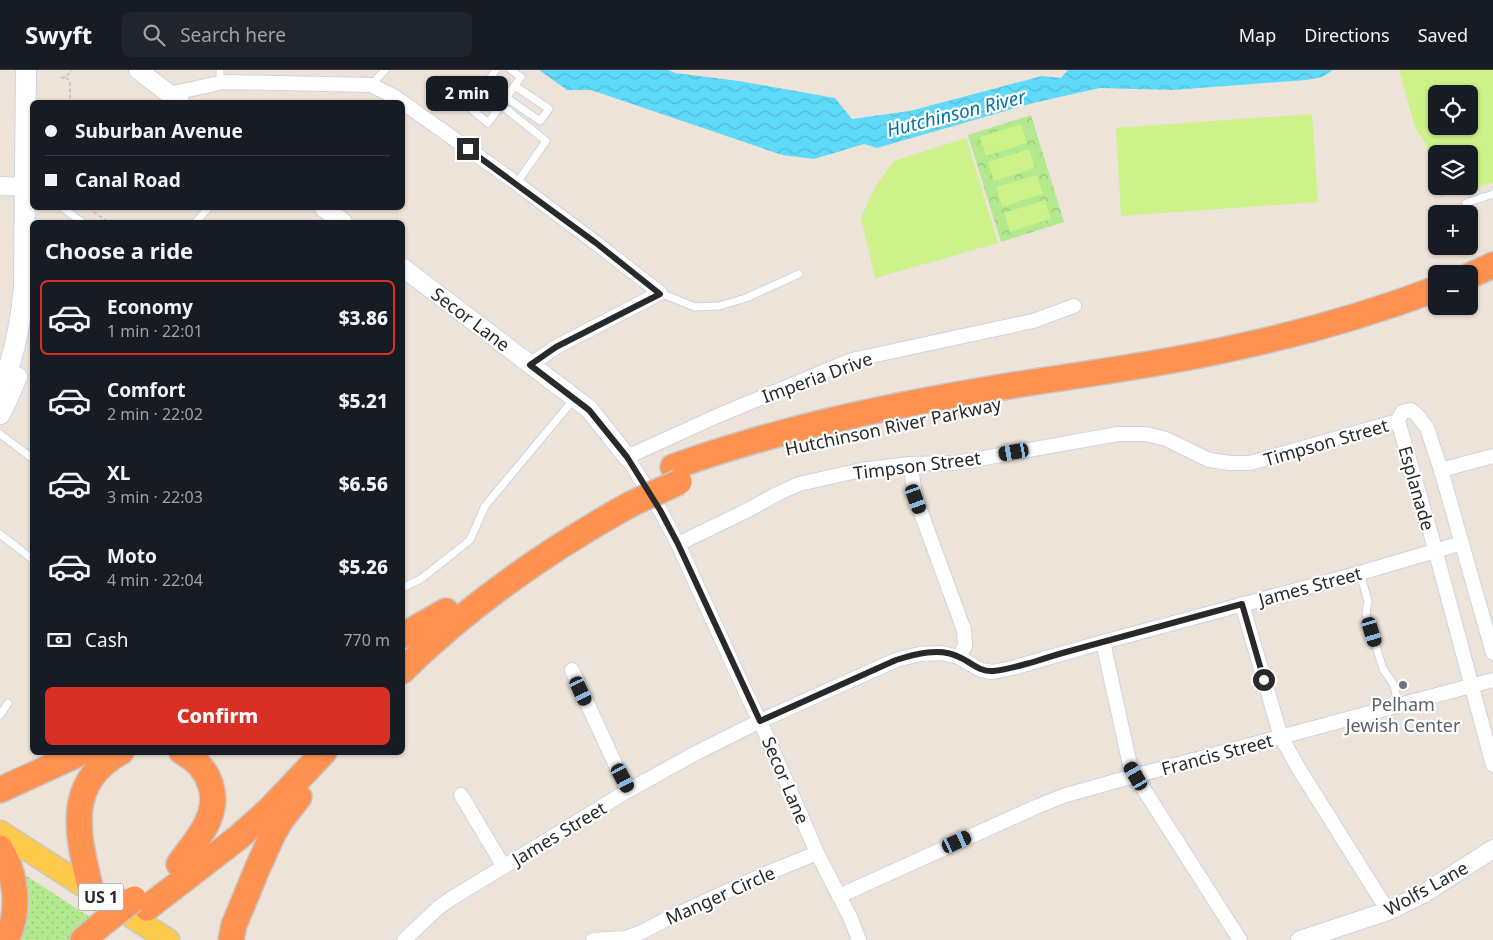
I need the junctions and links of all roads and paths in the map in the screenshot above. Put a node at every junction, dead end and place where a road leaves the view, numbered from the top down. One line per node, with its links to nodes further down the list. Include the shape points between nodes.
1 (26, 70): 22 (main road)
2 (37, 70): 15 (main road)
3 (72, 70): 9 (path)
4 (138, 70): 13 (street)
5 (384, 70): 11 (lane)
6 (496, 70): 19 (lane, via 469,107 488,122)
7 (511, 70): 12 (lane, via 521,77)
8 (220, 76): 11 (street); 13 (street)
9 (66, 77): 10 (path); 16 (path, via 70,82)
10 (61, 78)
11 (371, 85): 17 (street)
12 (515, 86): 14 (lane); 14 (lane, via 549,109 540,121)
13 (174, 98)
14 (506, 98): 19 (lane)
15 (37, 100)
16 (70, 100)
17 (399, 100)
18 (405, 104): 20 (street)
19 (501, 106): 20 (lane, via 546,141)
20 (516, 184): 40 (street)
21 (0, 186): 22 (street)
22 (29, 187): 45 (main road, via 22,307 14,349)
23 (1493, 194): 24 (lane)
24 (1466, 203)
25 (66, 210): 29 (lane)
26 (91, 210): 30 (path)
27 (206, 210): 31 (lane)
28 (327, 210): 32 (street)
29 (79, 220)
30 (105, 220)
31 (198, 220)
32 (340, 220)
33 (1493, 265): 35 (highway)
34 (405, 269): 44 (street, Secor Lane)
35 (1478, 272)
36 (799, 274): 40 (lane, via 746,298 719,306 696,307)
37 (1493, 282): 38 (highway)
38 (1478, 288)
39 (1428, 292): 55 (highway, Hutchinson River Parkway, via 1343,320 1261,342 989,389 826,423 718,452)
40 (660, 294): 44 (street, via 556,347)
41 (1074, 306): 52 (street, Imperia Drive, via 1033,320 852,360)
42 (1428, 308): 55 (highway, Hutchinson River Parkway, via 1337,339 1269,357 916,418)
43 (30, 322): 47 (main road, via 21,364)
44 (530, 365): 46 (street, Secor Lane)
45 (0, 390)
46 (574, 398): 52 (street, Secor Lane, via 589,410); 63 (lane, via 485,506 470,540 421,579)
47 (0, 414)
48 (1398, 421): 53 (street, Timpson Street, via 1250,463 1209,460 1166,439 1146,434 1118,434 956,463); 54 (street, Esplanade, via 1402,412 1411,410 1418,416 1427,428); 60 (street, Esplanade)
49 (0, 434): 50 (lane)
50 (30, 456)
51 (1493, 456): 54 (street)
52 (627, 457): 59 (street, Secor Lane)
53 (910, 464): 59 (street, Timpson Street, via 861,470 800,484); 71 (street, via 916,499 964,630 965,646)
54 (1441, 470): 58 (street, Esplanade)
55 (676, 475): 56 (highway, Hutchinson River Parkway)
56 (628, 496): 65 (highway, Hutchinson River Parkway, via 568,521 497,569); 72 (highway, Hutchinson River Parkway, via 523,570)
57 (0, 534): 61 (lane)
58 (1462, 543): 60 (street, James Street); 66 (street, Esplanade)
59 (678, 544): 79 (street, Secor Lane)
60 (1434, 552): 62 (street, James Street); 75 (street, Esplanade)
61 (30, 557)
62 (1360, 573): 64 (street, James Street); 77 (lane, via 1368,600 1366,614 1383,668 1394,685)
63 (405, 587)
64 (1242, 604): 68 (street, James Street); 80 (street)
65 (446, 610): 67 (highway); 69 (highway, Hutchinson River Parkway)
66 (1490, 628): 70 (street, Esplanade)
67 (405, 634)
68 (1103, 642): 71 (street, James Street, via 992,672 972,666); 88 (street, via 1130,765)
69 (405, 647)
70 (1493, 653)
71 (959, 657): 79 (street, James Street, via 929,653 902,658)
72 (405, 668)
73 (572, 670): 90 (street)
74 (1493, 680): 75 (street, Francis Street)
75 (1472, 685): 77 (street, Francis Street); 87 (street, Esplanade)
76 (8, 703): 78 (lane)
77 (1398, 704): 80 (street, Francis Street)
78 (0, 715)
79 (760, 721): 90 (street, James Street); 95 (street, Secor Lane)
80 (1281, 737): 88 (street, Francis Street); 101 (street)
81 (76, 755): 89 (highway)
82 (116, 755): 98 (highway, via 98,769 81,802 79,839)
83 (187, 755): 96 (highway, via 205,772 213,800 206,824)
84 (300, 755): 96 (highway, via 246,811)
85 (321, 755): 100 (highway, via 255,823 220,852)
86 (334, 755): 103 (highway, via 281,820)
87 (1493, 766)
88 (1136, 776): 99 (street, Francis Street, via 1038,806); 110 (street)
89 (0, 790)
90 (629, 790): 97 (street, James Street)
91 (460, 795): 97 (street)
92 (0, 832): 98 (main road, US 1)
93 (0, 848): 104 (highway, via 8,864 15,896 15,912)
94 (1493, 849): 101 (street, Wolfs Lane, via 1423,894)
95 (817, 853): 99 (street, Secor Lane); 108 (street, Manger Circle, via 642,932 625,938)
96 (179, 864): 100 (highway)
97 (504, 867): 107 (street, James Street, via 438,908)
98 (91, 891): 106 (main road, US 1)
99 (839, 896): 109 (street, Secor Lane)
100 (140, 903): 102 (highway, bridge)
101 (1388, 911): 111 (street, Wolfs Lane)
102 (109, 932): 105 (highway)
103 (230, 935)
104 (6, 940)
105 (83, 940)
106 (168, 940)
107 (404, 940)
108 (593, 940)
109 (860, 940)
110 (1240, 940)
111 (1300, 940)

